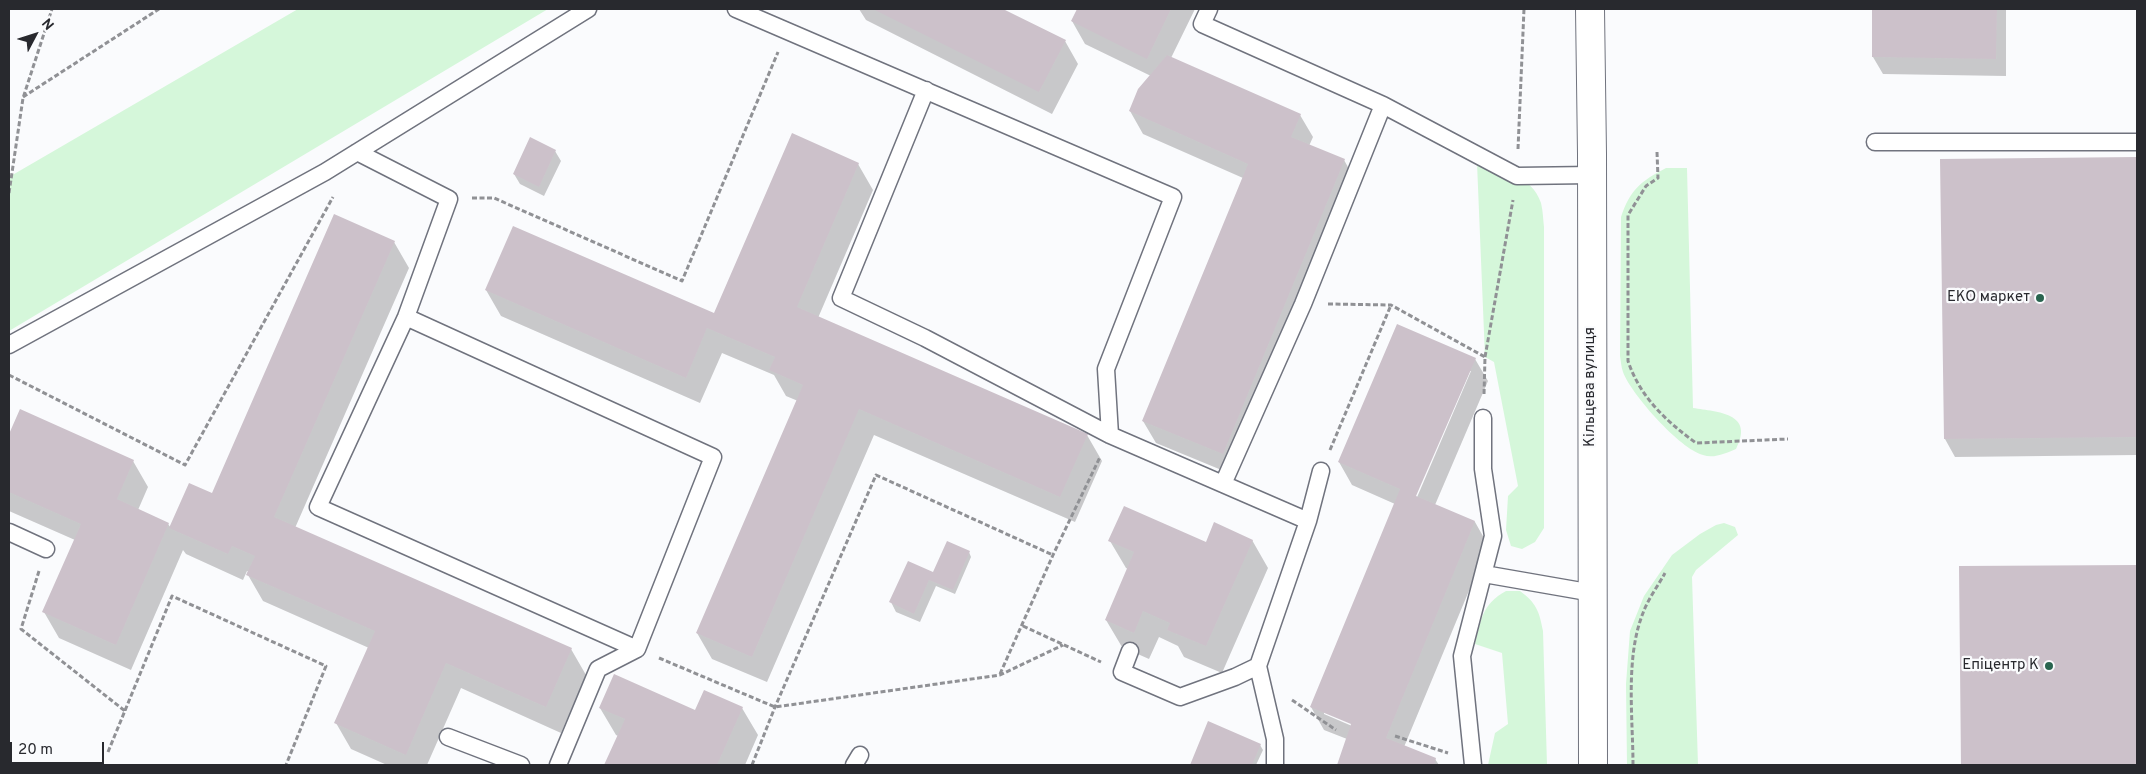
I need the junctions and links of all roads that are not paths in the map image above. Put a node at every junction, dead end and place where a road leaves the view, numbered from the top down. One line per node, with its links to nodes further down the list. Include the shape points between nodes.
1 (588, 9): 9 (lane)
2 (736, 9): 5 (lane)
3 (1209, 9): 6 (lane, via 1202,24)
4 (1590, 9): 10 (main road, Кільцева вулиця)
5 (926, 90): 14 (lane, via 1173,197 1106,369); 14 (lane, via 841,298)
6 (1383, 105): 10 (lane, via 1517,176); 16 (lane, via 1303,304)
7 (1875, 142): 8 (lane)
8 (2137, 142)
9 (357, 152): 11 (lane, via 449,199); 12 (lane)
10 (1592, 175): 21 (main road, Кільцева вулиця)
11 (406, 316): 22 (lane, via 713,456); 22 (lane, via 318,507)
12 (9, 345)
13 (1483, 418): 20 (lane, via 1483,469 1493,536)
14 (1110, 435): 16 (lane)
15 (1321, 471): 17 (lane)
16 (1223, 484): 17 (lane)
17 (1308, 521): 24 (lane)
18 (9, 532): 19 (lane)
19 (46, 549)
20 (1484, 574): 21 (lane); 26 (lane, via 1462,656)
21 (1593, 592): 30 (main road, Кільцева вулиця)
22 (637, 649): 28 (lane, via 598,669)
23 (1130, 651): 24 (lane, via 1122,672 1180,697)
24 (1258, 666): 29 (lane, via 1275,739)
25 (448, 737): 27 (lane)
26 (1473, 763)
27 (521, 765)
28 (558, 765)
29 (1275, 765)
30 (1593, 765)

